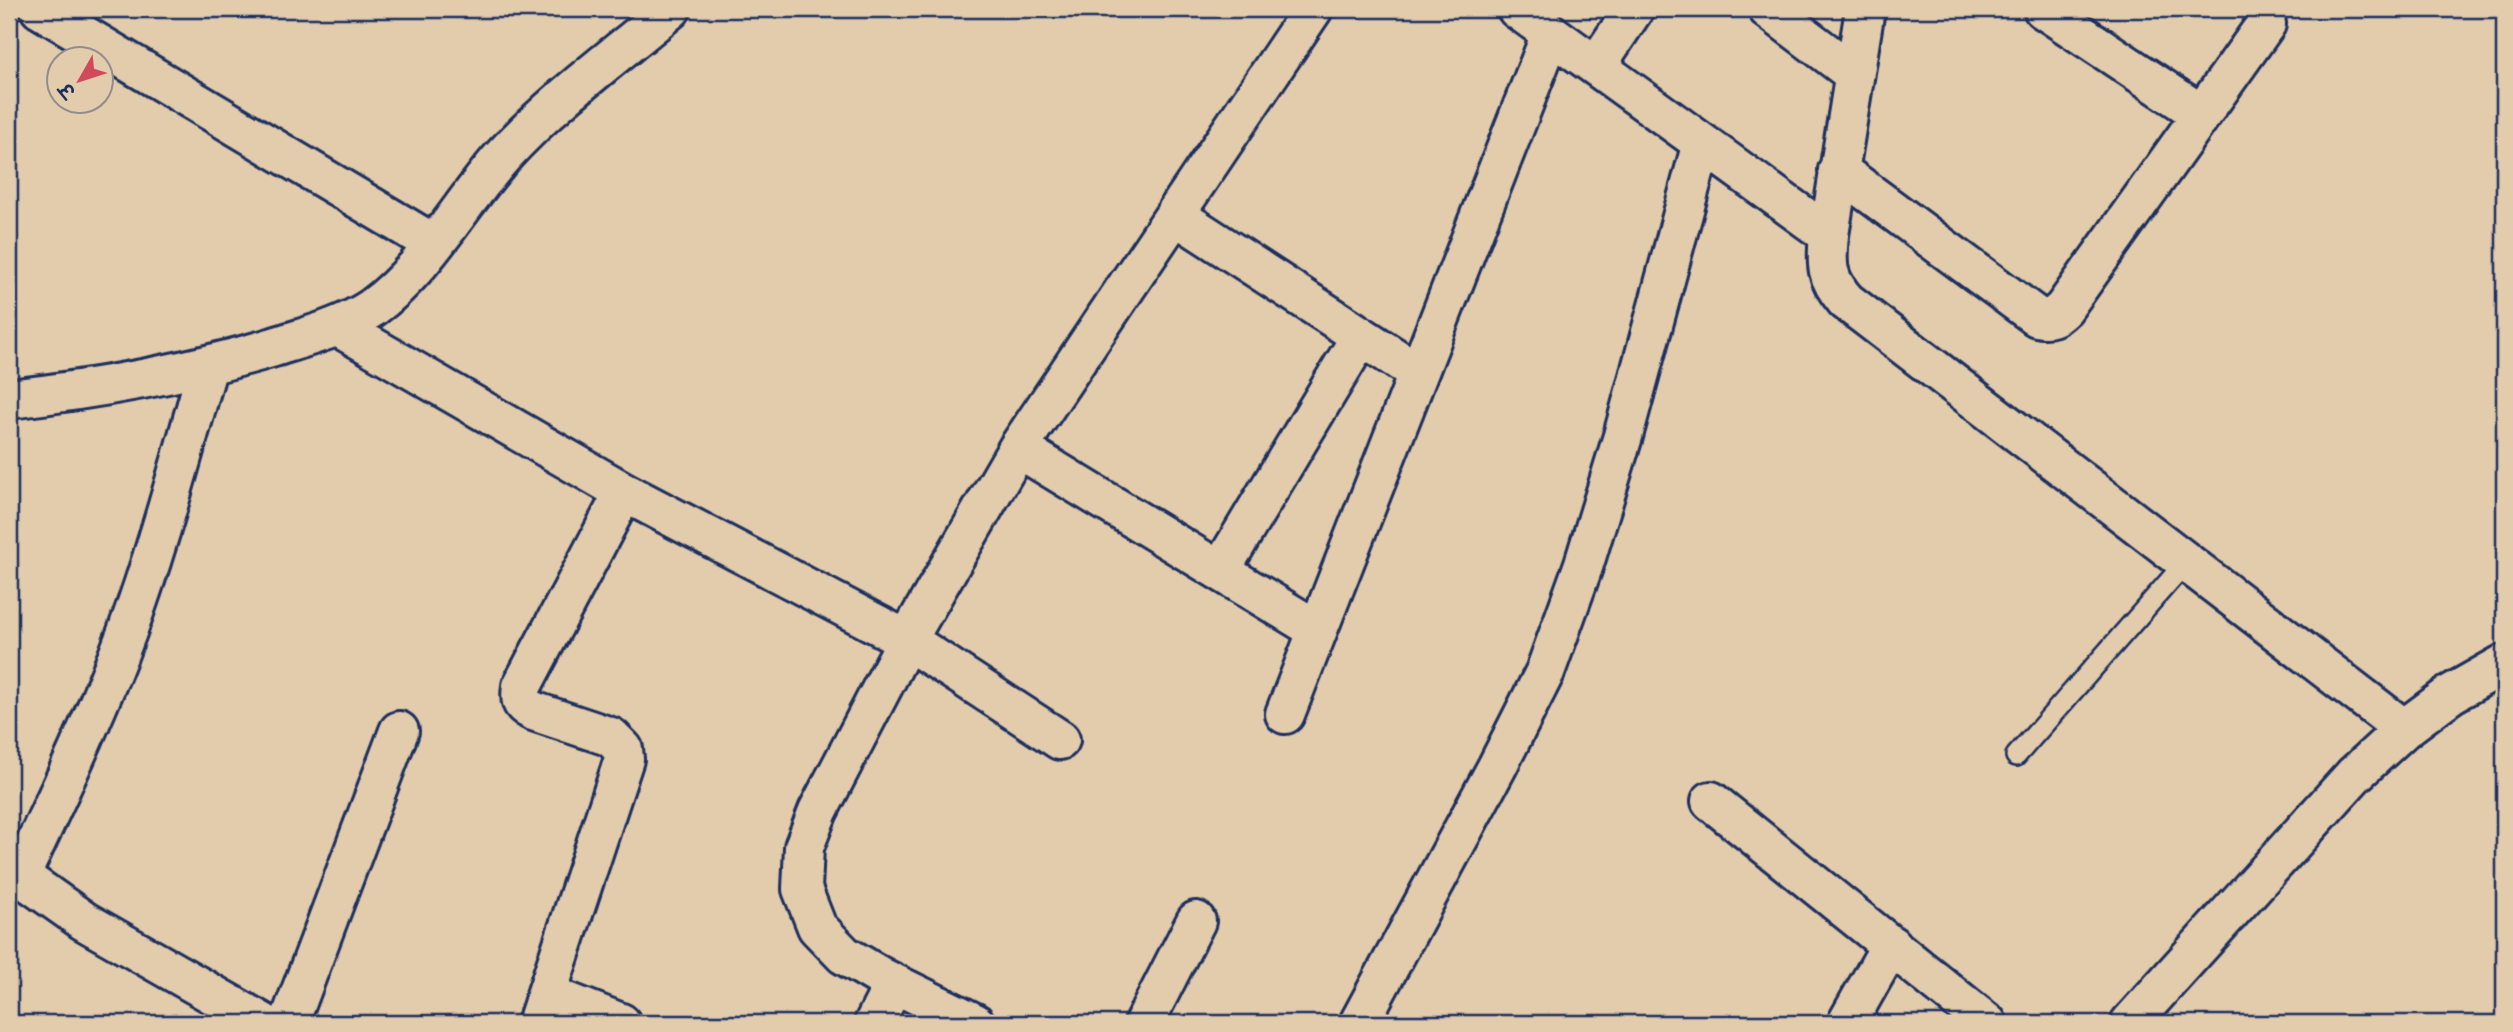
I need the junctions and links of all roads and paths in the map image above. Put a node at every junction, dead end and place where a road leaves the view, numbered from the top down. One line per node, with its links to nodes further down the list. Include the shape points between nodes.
1 (40, 9): 18 (street)
2 (669, 9): 18 (street, via 541,118 474,190)
3 (1313, 9): 16 (street)
4 (1517, 9): 10 (street)
5 (1633, 9): 11 (street)
6 (1768, 9): 12 (street)
7 (1865, 9): 12 (street)
8 (2043, 9): 13 (street)
9 (2266, 24): 13 (street)
10 (1551, 34): 11 (street); 22 (street)
11 (1596, 66): 14 (street)
12 (1854, 74): 15 (street)
13 (2201, 114): 15 (street, via 2064,308 2046,319 2037,317)
14 (1702, 143): 17 (street); 48 (street, via 1623,436 1545,672)
15 (1838, 170): 17 (street)
16 (1175, 215): 20 (street); 24 (street)
17 (1829, 235): 26 (street, via 1829,274 1846,301)
18 (433, 244): 19 (street, via 399,285)
19 (338, 327): 21 (street); 25 (street)
20 (1361, 336): 22 (street); 27 (street)
21 (208, 366): 23 (street, via 81,391); 37 (street, via 128,632 94,717)
22 (1418, 373): 28 (street)
23 (9, 399)
24 (1018, 448): 27 (street); 29 (street)
25 (624, 492): 29 (street); 41 (street, via 522,686 524,707 611,737 623,749 624,758)
26 (2186, 562): 32 (street); 35 (lane)
27 (1220, 571): 28 (street)
28 (1317, 630): 31 (street)
29 (907, 640): 34 (street); 40 (street, via 818,811 804,847 802,889 817,927 844,955)
30 (2504, 664): 32 (street)
31 (1284, 713)
32 (2403, 729): 51 (street, via 2354,775)
33 (399, 731): 43 (street)
34 (1060, 740)
35 (2016, 757)
36 (1711, 801): 39 (street)
37 (14, 873): 42 (street, via 84,921)
38 (1196, 921): 47 (street)
39 (1891, 946): 49 (street); 50 (street)
40 (894, 984): 45 (street); 46 (street)
41 (542, 1009): 44 (street)
42 (263, 1023)
43 (289, 1023)
44 (621, 1023)
45 (874, 1023)
46 (975, 1023)
47 (1144, 1023)
48 (1359, 1023)
49 (1847, 1023)
50 (1987, 1023)
51 (2130, 1023)

